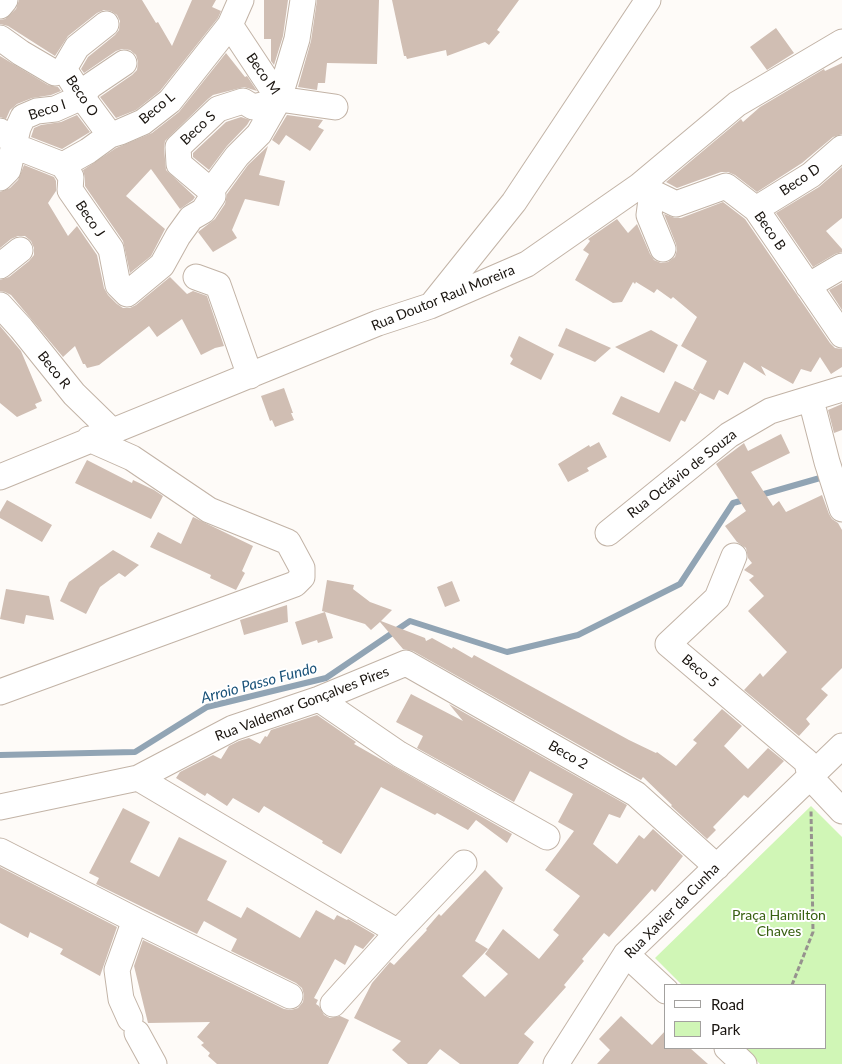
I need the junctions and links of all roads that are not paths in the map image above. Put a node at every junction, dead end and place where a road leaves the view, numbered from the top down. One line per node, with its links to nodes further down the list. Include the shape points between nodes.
1 (5, 0): 5 (street)
2 (240, 0): 7 (street)
3 (303, 0): 13 (street, via 297,39)
4 (648, 0): 30 (street, via 514,202)
5 (0, 6)
6 (106, 24): 11 (street, via 77,47)
7 (230, 25): 13 (street, Beco M); 15 (street, Beco L, via 170,101 143,122)
8 (0, 38): 11 (street, Beco O, via 55,73)
9 (842, 42): 20 (street, Rua Doutor Raul Moreira, via 737,104)
10 (124, 63): 12 (street, Beco I, via 90,86)
11 (64, 69): 12 (street, Beco O)
12 (82, 97): 15 (street, Beco O); 16 (street, Beco I, via 55,109 23,117 18,128)
13 (279, 99): 14 (street, Beco M); 21 (street, via 259,134 237,156); 21 (street, Beco S, via 254,107 243,101 218,109 178,147 178,164)
14 (335, 107)
15 (110, 135): 18 (street, Beco L)
16 (8, 137): 18 (street, via 22,149); 19 (street, Beco I, via 8,170)
17 (842, 148): 22 (street, Beco D, via 810,175)
18 (64, 165): 21 (street, Beco J, via 71,177 70,190 111,249 118,285 127,294 162,265 191,218 203,211 214,196)
19 (0, 178)
20 (646, 189): 22 (street, Beco B, via 676,204 726,186); 23 (street, via 649,215); 30 (street, Rua Doutor Raul Moreira, via 527,264)
21 (211, 191)
22 (756, 209): 28 (street, Beco B)
23 (664, 249)
24 (20, 250): 25 (street)
25 (0, 266)
26 (842, 266): 28 (street)
27 (196, 277): 32 (street, via 218,285)
28 (808, 286): 31 (street, Beco B)
29 (0, 305): 35 (street, Beco R, via 74,394)
30 (430, 306): 32 (street, Rua Doutor Raul Moreira)
31 (842, 335)
32 (250, 376): 35 (street, Rua Doutor Raul Moreira)
33 (842, 389): 34 (street, Rua Octávio de Souza)
34 (811, 400): 37 (street); 38 (street, Rua Octávio de Souza, via 770,412 729,435)
35 (101, 435): 36 (street, Rua Doutor Raul Moreira); 41 (street, via 208,510 288,542 302,568 302,578 295,584)
36 (0, 477)
37 (842, 510)
38 (608, 533)
39 (734, 556): 44 (street, Beco 5, via 717,598 668,644 806,762)
40 (406, 663): 42 (street, Rua Valdemar Gonçalves Pires); 51 (street, Beco 2, via 636,794)
41 (0, 692)
42 (319, 699): 45 (street, Rua Valdemar Gonçalves Pires, via 233,728); 48 (street, via 399,754)
43 (842, 746): 44 (street)
44 (810, 777): 47 (street); 51 (street, Rua Xavier da Cunha)
45 (138, 778): 46 (street, Rua Valdemar Gonçalves Pires); 53 (street)
46 (0, 808)
47 (842, 811)
48 (547, 837)
49 (0, 851): 52 (street)
50 (464, 863): 53 (street)
51 (717, 867): 54 (street, Rua Xavier da Cunha)
52 (135, 920): 56 (street); 59 (street, via 117,970 121,999)
53 (398, 932): 57 (street)
54 (626, 954): 55 (street); 60 (street, Rua Xavier da Cunha)
55 (664, 989)
56 (290, 996)
57 (334, 1004)
58 (728, 1049): 61 (street)
59 (154, 1064)
60 (556, 1064)
61 (744, 1064)

